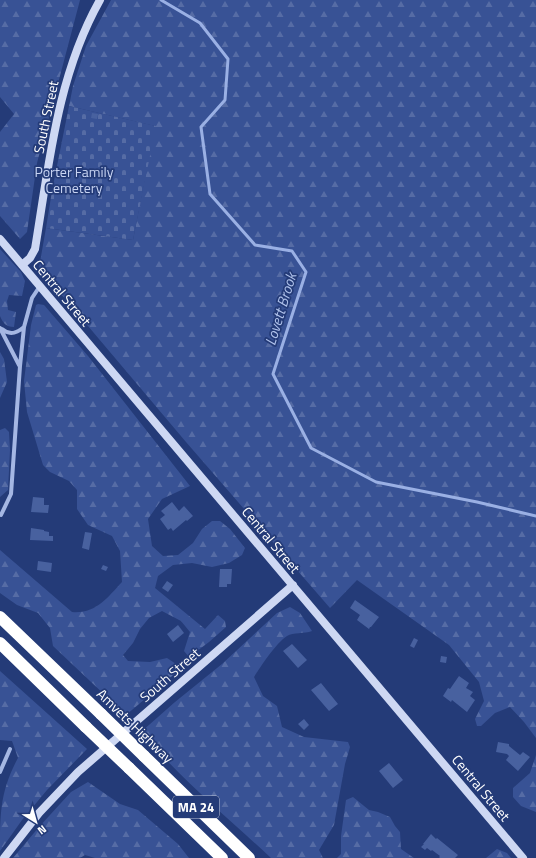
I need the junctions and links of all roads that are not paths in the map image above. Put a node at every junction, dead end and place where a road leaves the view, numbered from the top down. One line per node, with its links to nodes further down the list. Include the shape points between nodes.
1 (100, 0): 3 (street, South Street, via 84,30 69,71 59,112 35,249)
2 (0, 239): 3 (street, Central Street)
3 (22, 265): 4 (street, Central Street)
4 (40, 286): 6 (street, via 32,298); 9 (street, Central Street)
5 (0, 327): 6 (street, via 12,333); 7 (street)
6 (24, 327): 7 (street)
7 (20, 366): 8 (street, via 11,494)
8 (1, 515)
9 (293, 585): 14 (street, South Street, via 78,772 38,813); 17 (street, Central Street)
10 (0, 617): 16 (highway, Amvets Highway / MA 24, bridge)
11 (0, 643): 15 (highway, MA 24, bridge)
12 (10, 749): 13 (street)
13 (0, 772)
14 (4, 858)
15 (222, 858)
16 (249, 858)
17 (523, 858)

